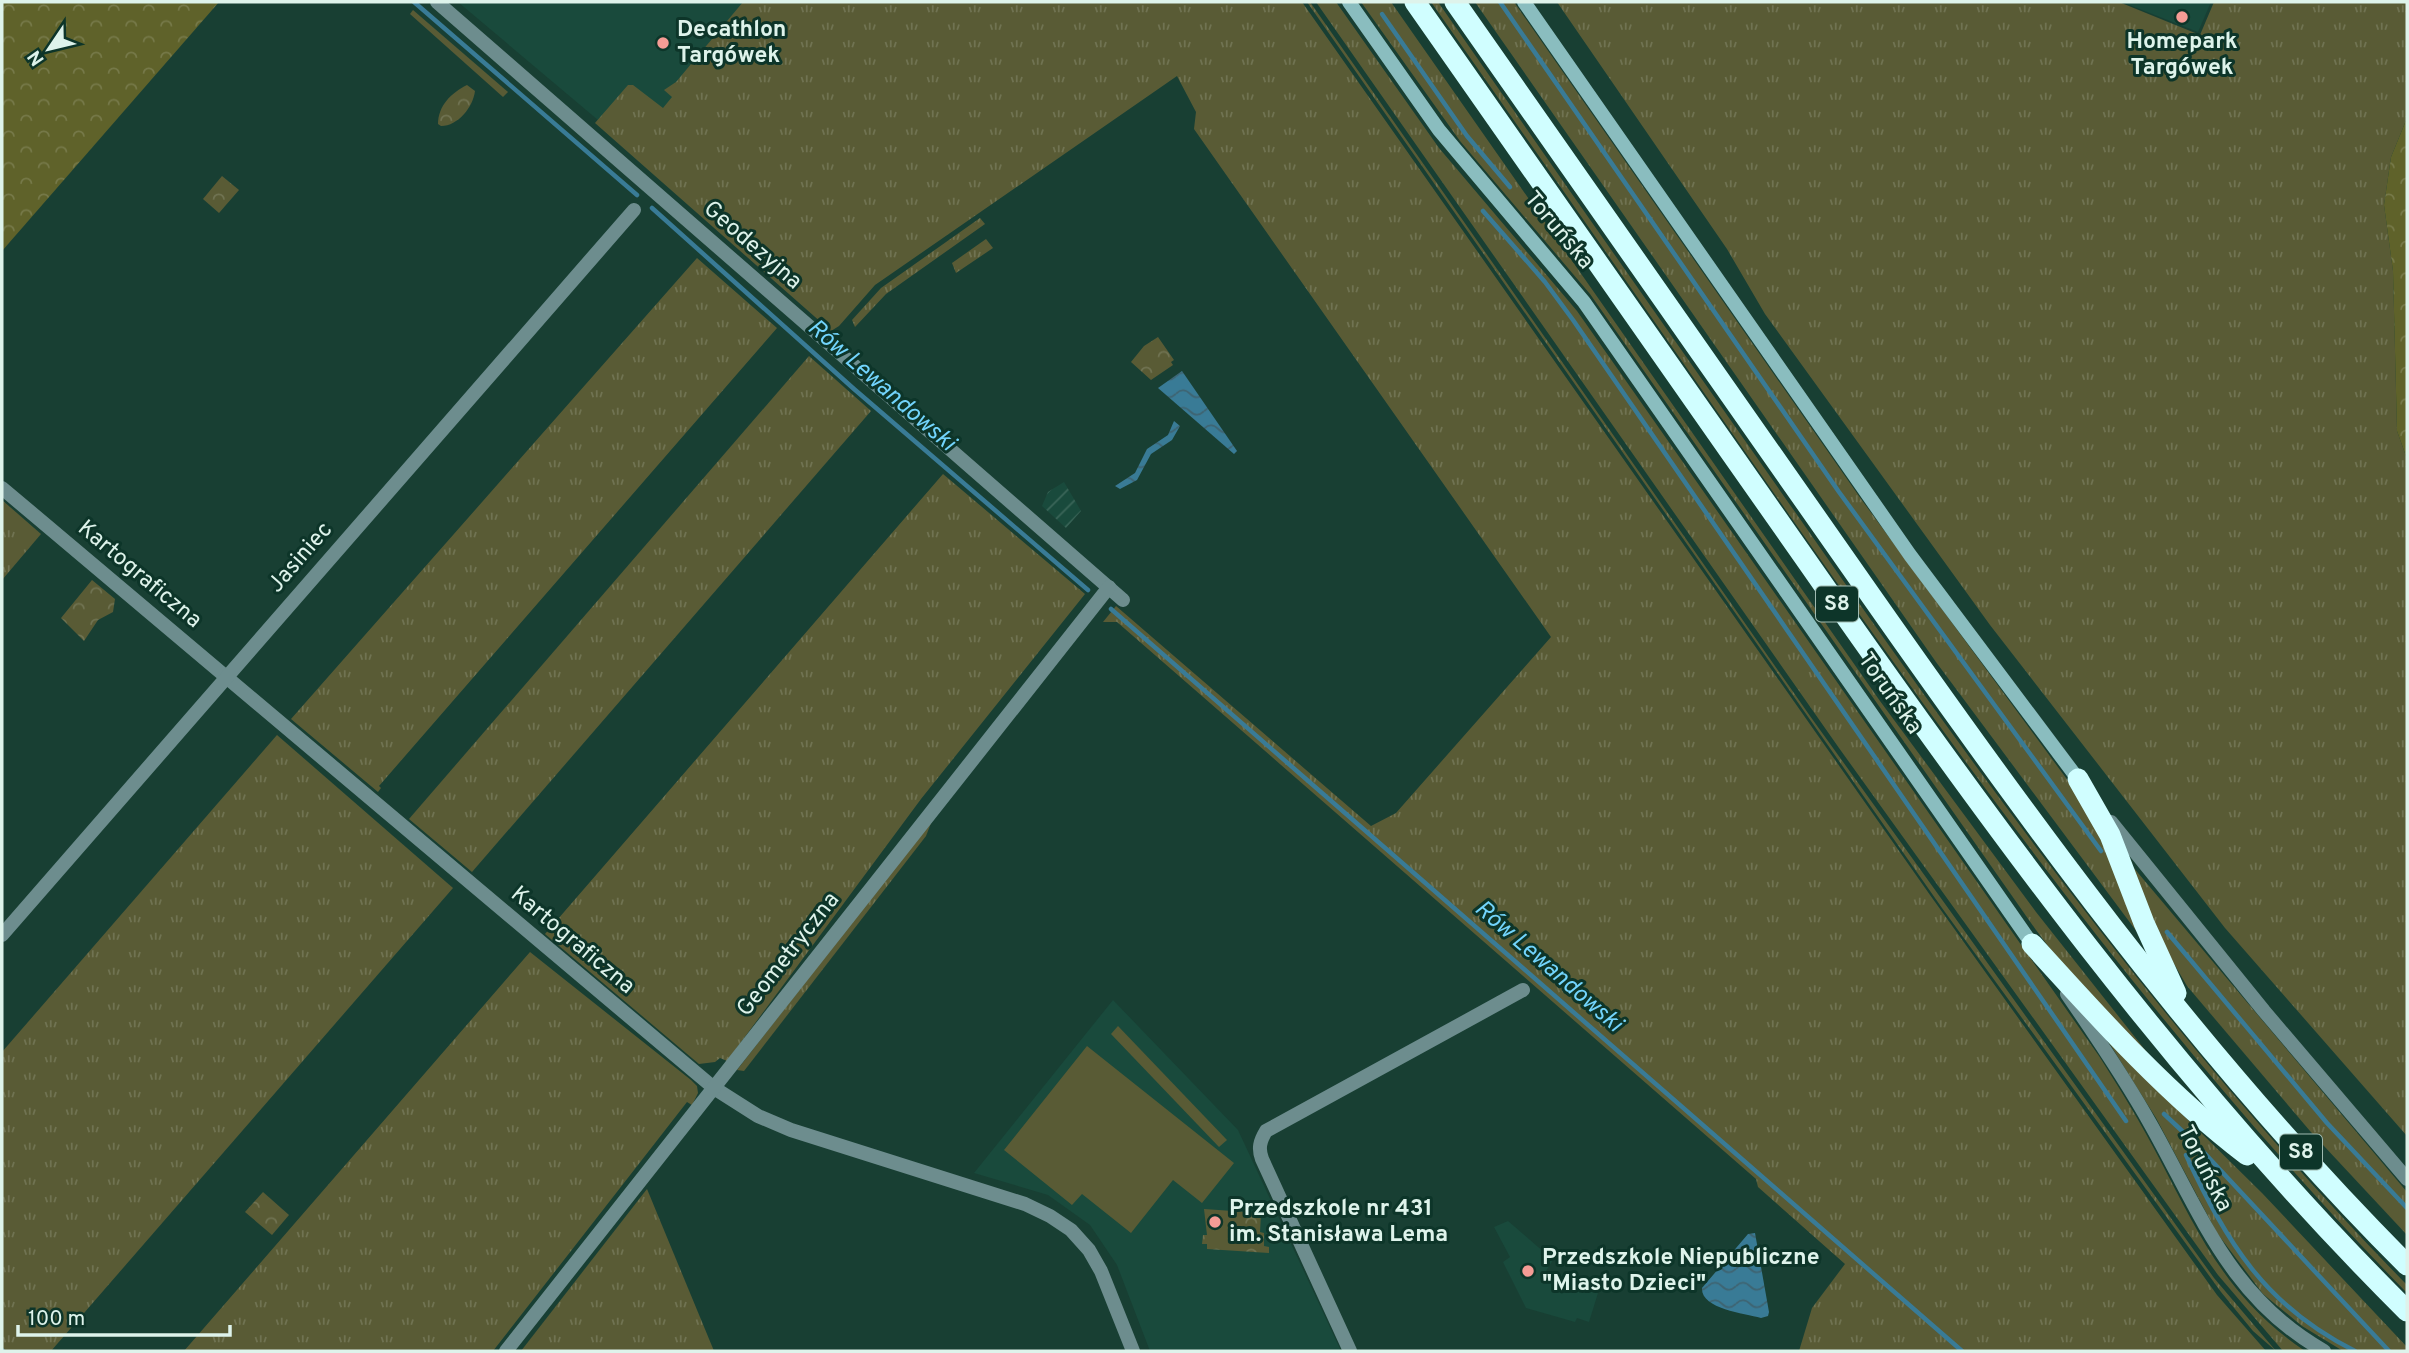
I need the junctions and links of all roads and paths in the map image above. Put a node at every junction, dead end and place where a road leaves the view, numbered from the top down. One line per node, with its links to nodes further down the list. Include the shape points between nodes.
1 (438, 2): 8 (street, Geodezyjna)
2 (1349, 2): 13 (main road, Toruńska, via 1439,130 1584,302)
3 (1415, 2): 18 (highway, Toruńska / S8, via 1942,755 2177,1060)
4 (1455, 2): 15 (highway, Toruńska / S8, via 1989,766)
5 (1524, 2): 11 (main road, via 1910,555)
6 (634, 210): 10 (street, Jasiniec)
7 (2, 488): 10 (street, Kartograficzna)
8 (1109, 587): 9 (street, Geodezyjna); 16 (street, Geometryczna)
9 (1123, 600)
10 (226, 679): 12 (street, Jasiniec); 16 (street, Kartograficzna)
11 (2078, 779): 15 (highway, via 2110,835 2144,923); 17 (street, via 2264,1012)
12 (2, 935)
13 (2032, 944): 18 (highway, via 2140,1059 2222,1136); 24 (street, Toruńska, via 2132,1093 2228,1266 2268,1311)
14 (1523, 990): 23 (street, via 1266,1131 1261,1139 1262,1159)
15 (2199, 1035): 19 (highway, Toruńska / S8)
16 (714, 1088): 21 (street, Geometryczna); 22 (street, Kartograficzna, via 758,1116 791,1130 1025,1204 1050,1216 1071,1230 1101,1271)
17 (2407, 1180)
18 (2287, 1185): 20 (highway, Toruńska / S8)
19 (2407, 1265)
20 (2407, 1311)
21 (506, 1351)
22 (1133, 1351)
23 (1350, 1351)
24 (2324, 1351)

